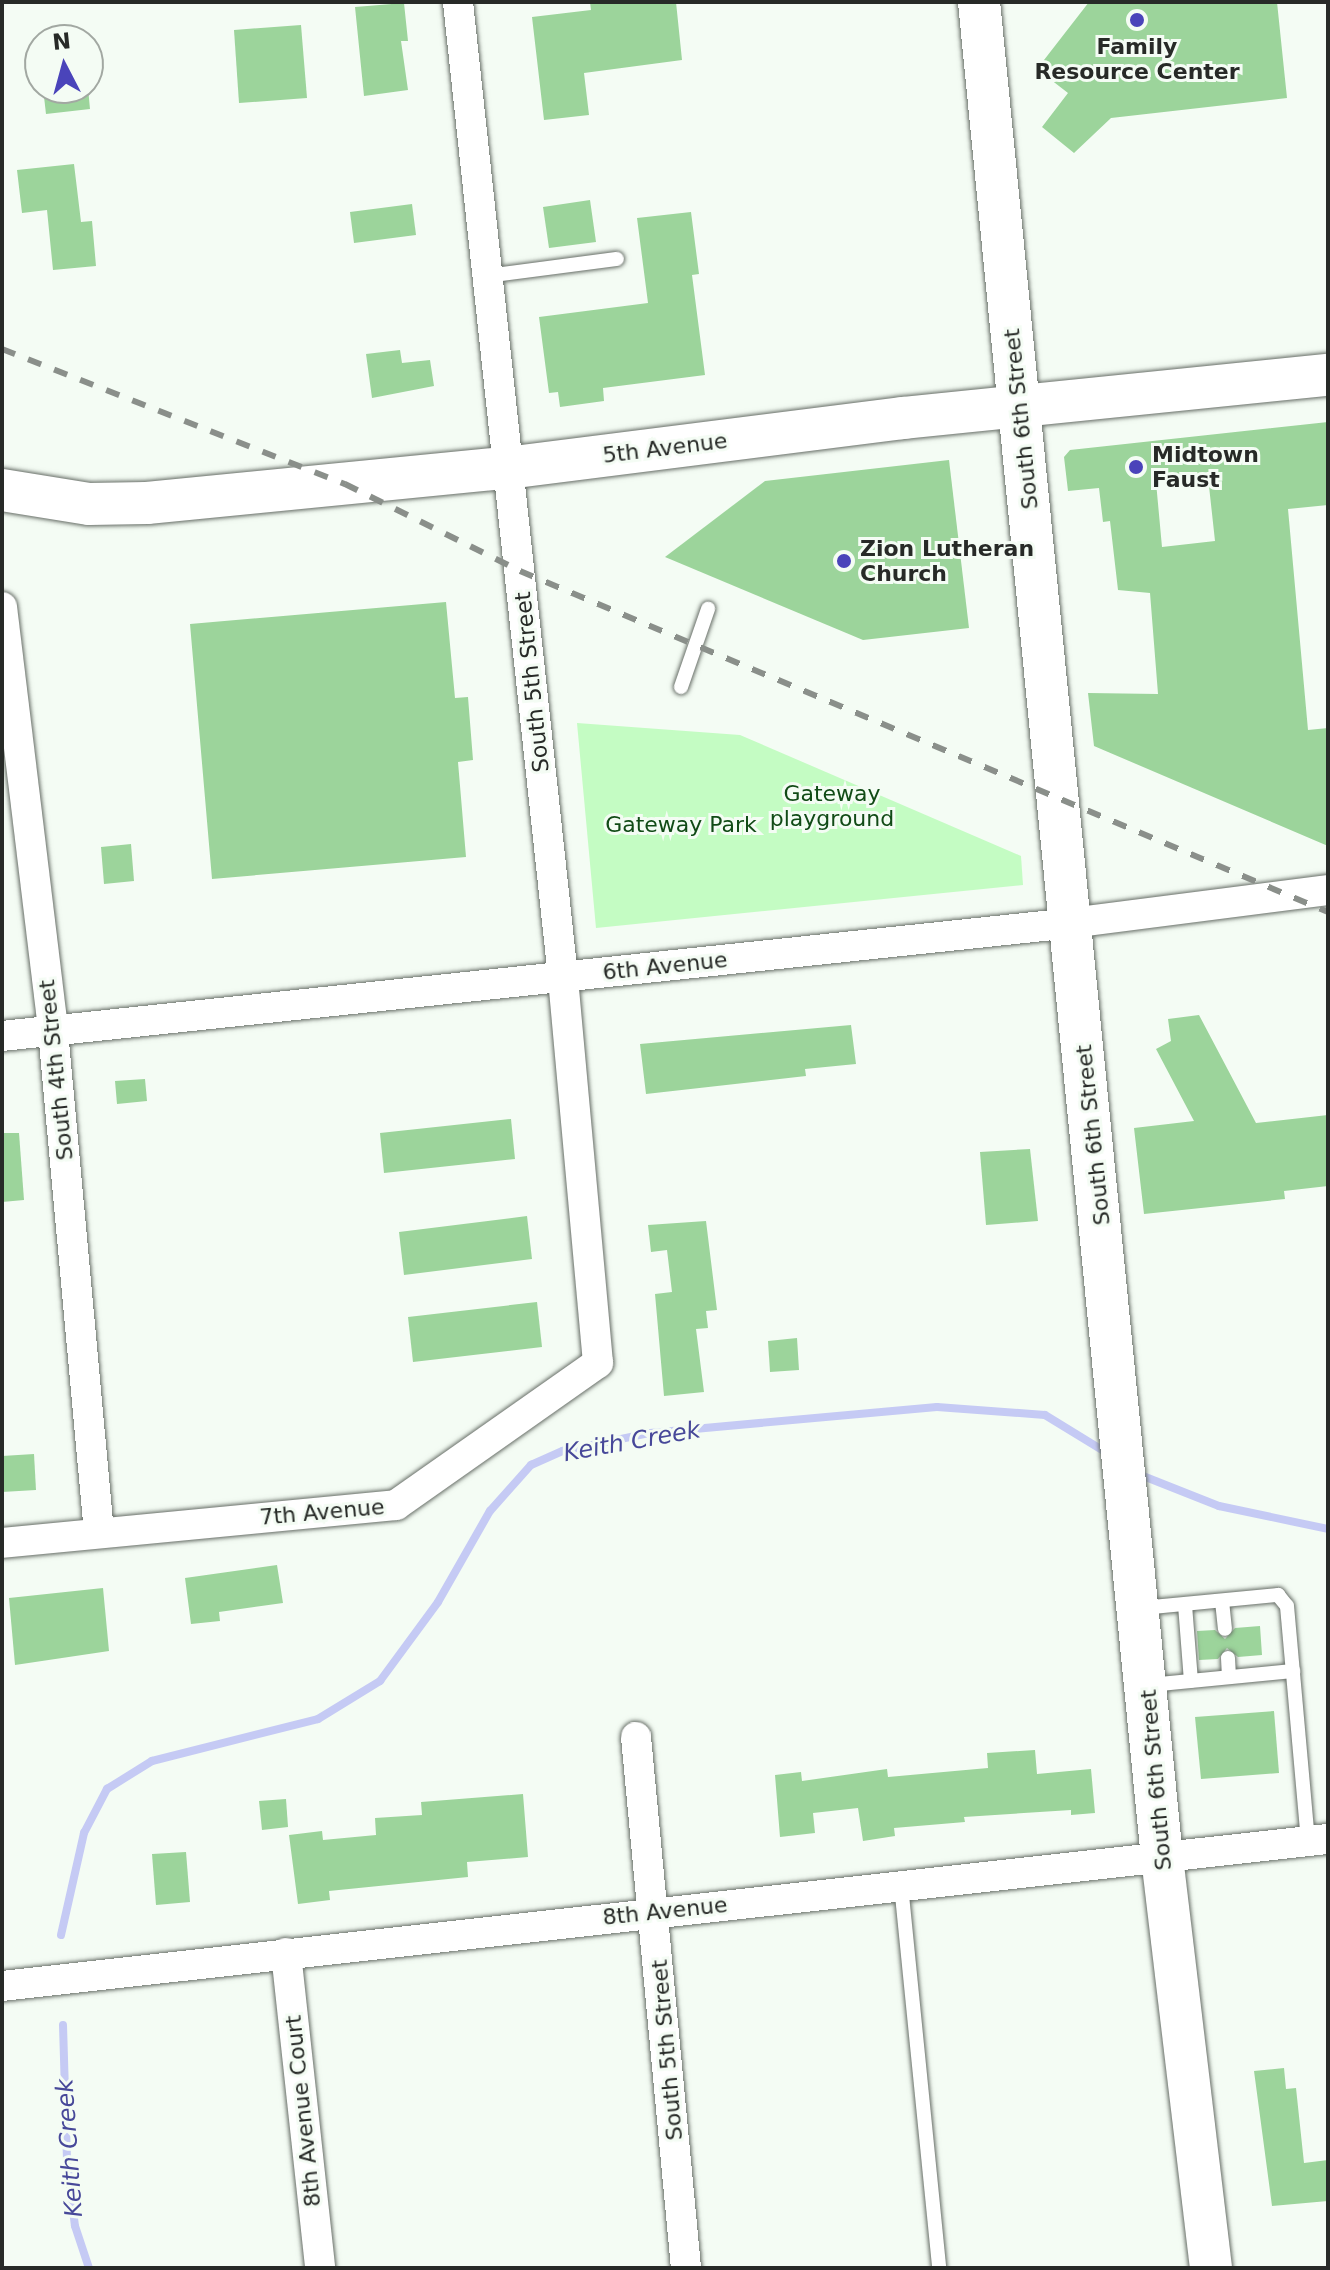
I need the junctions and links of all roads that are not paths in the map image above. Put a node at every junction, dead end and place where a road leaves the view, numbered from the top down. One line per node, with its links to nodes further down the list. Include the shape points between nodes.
1 (458, 2): 4 (street, South 5th Street)
2 (979, 2): 6 (street, South 6th Street)
3 (617, 259): 4 (lane)
4 (487, 276): 7 (street, South 5th Street)
5 (1328, 375): 6 (street, 5th Avenue)
6 (1021, 406): 7 (street, 5th Avenue); 13 (street, South 6th Street)
7 (507, 468): 8 (street, 5th Avenue, via 147,503 89,504); 14 (street, South 5th Street)
8 (2, 490)
9 (2, 607): 15 (street, South 4th Street)
10 (708, 609): 11 (lane)
11 (681, 687)
12 (1328, 890): 13 (street, 6th Avenue)
13 (1071, 923): 14 (street, 6th Avenue); 22 (street, South 6th Street)
14 (563, 977): 15 (street, 6th Avenue); 17 (street, South 5th Street)
15 (53, 1031): 16 (street, 6th Avenue); 18 (street, South 4th Street)
16 (2, 1036)
17 (598, 1363): 18 (street, 7th Avenue, via 396,1505)
18 (99, 1533): 19 (street, 7th Avenue)
19 (2, 1543)
20 (1222, 1601): 21 (lane); 23 (lane); 25 (lane, via 1278,1595 1287,1606)
21 (1185, 1605): 22 (lane); 27 (lane)
22 (1138, 1609): 28 (street, South 6th Street)
23 (1225, 1629)
24 (1228, 1658): 26 (lane)
25 (1293, 1671): 26 (lane); 30 (lane)
26 (1229, 1677): 27 (lane)
27 (1191, 1681): 28 (lane)
28 (1148, 1685): 31 (street, South 6th Street)
29 (636, 1737): 33 (street, South 5th Street)
30 (1318, 1840): 31 (street, 8th Avenue)
31 (1162, 1857): 32 (street, 8th Avenue); 39 (street, South 6th Street)
32 (901, 1885): 33 (street, 8th Avenue); 38 (lane)
33 (654, 1912): 34 (street, 8th Avenue); 37 (street, South 5th Street)
34 (286, 1953): 35 (street, 8th Avenue); 36 (street, 8th Avenue Court)
35 (2, 1986)
36 (320, 2268)
37 (686, 2268)
38 (939, 2268)
39 (1211, 2268)

